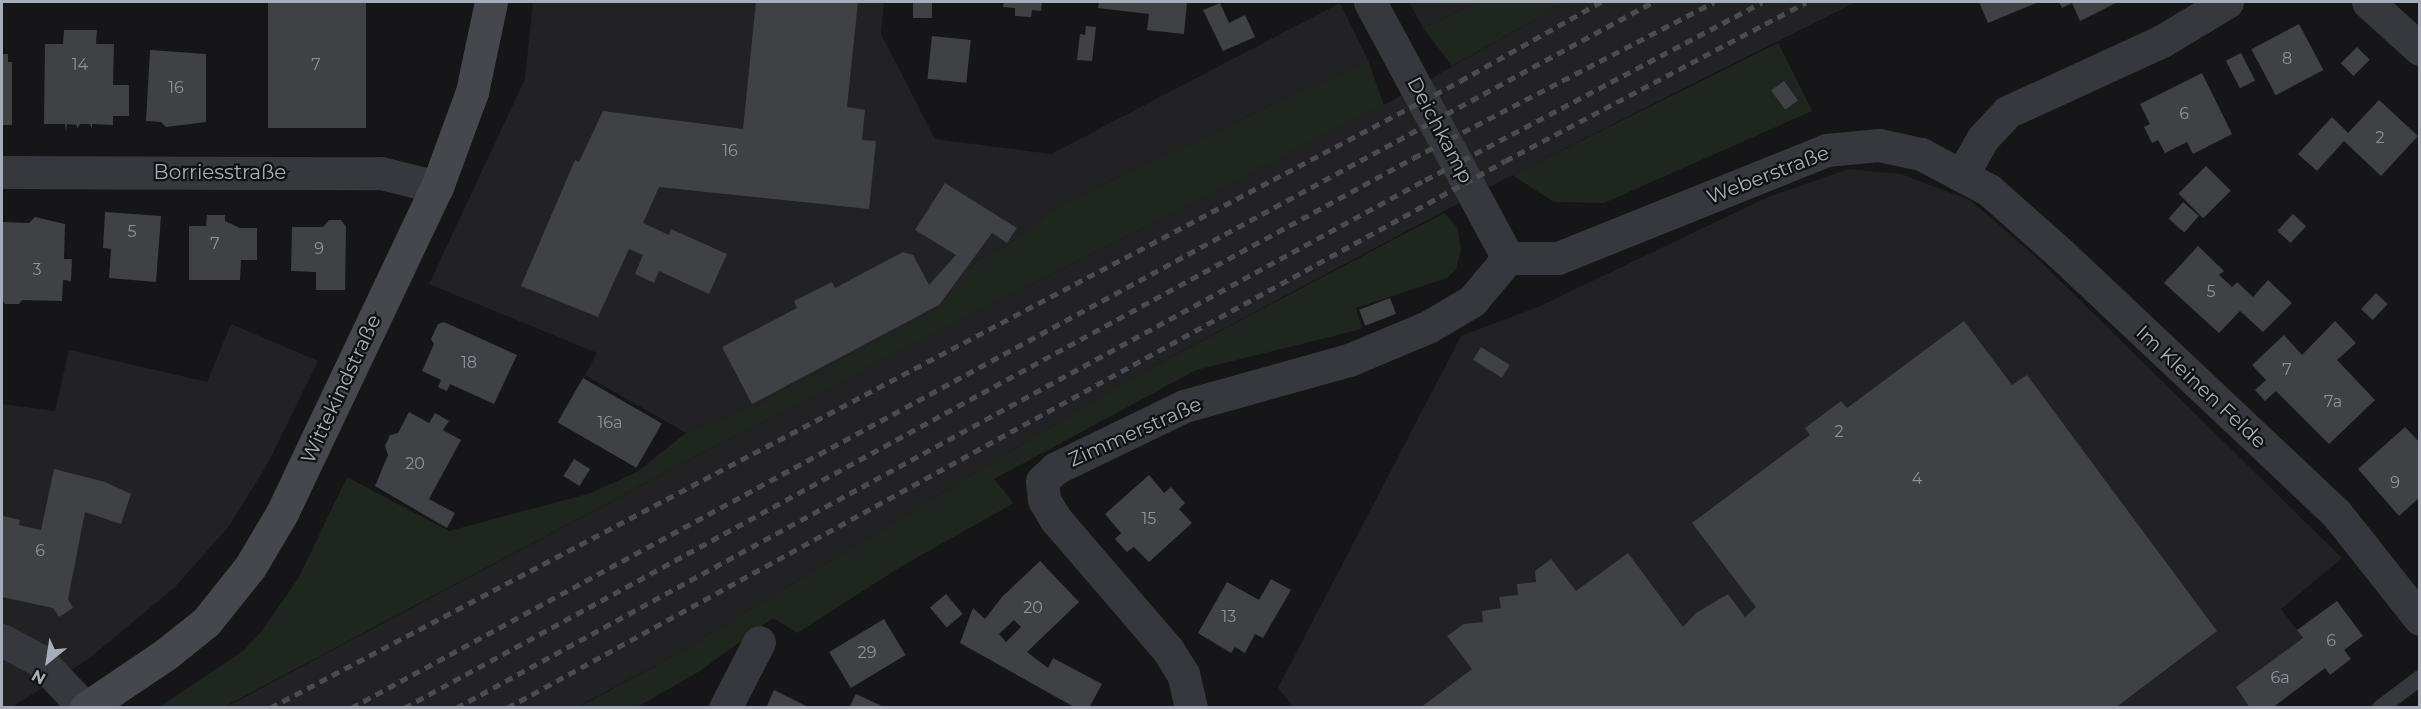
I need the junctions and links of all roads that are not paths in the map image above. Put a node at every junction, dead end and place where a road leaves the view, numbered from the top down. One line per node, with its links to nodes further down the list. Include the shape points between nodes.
1 (491, 2): 8 (street, Wittekindstraße, via 472,92)
2 (1370, 2): 9 (street, Deichkamp)
3 (2228, 2): 7 (street, via 2162,41 2007,112 1983,138)
4 (2368, 2): 5 (street)
5 (2420, 49)
6 (2, 172): 8 (street, Borriesstraße, via 381,173)
7 (1963, 173): 9 (street, Weberstraße, via 1921,154 1879,146 1826,150 1558,258); 10 (street, Im Kleinen Felde, via 1989,189 2060,253 2336,513)
8 (437, 187): 14 (street, Wittekindstraße, via 282,513 250,567 206,622)
9 (1508, 258): 16 (street, Zimmerstraße, via 1472,301 1428,327 1349,360 1184,406 1056,468 1042,481 1044,500 1056,520 1168,650 1183,674)
10 (2420, 619)
11 (2, 640): 14 (street, via 39,660)
12 (759, 642): 15 (street)
13 (2420, 678): 17 (lane)
14 (85, 708)
15 (725, 708)
16 (1191, 708)
17 (2380, 708)

